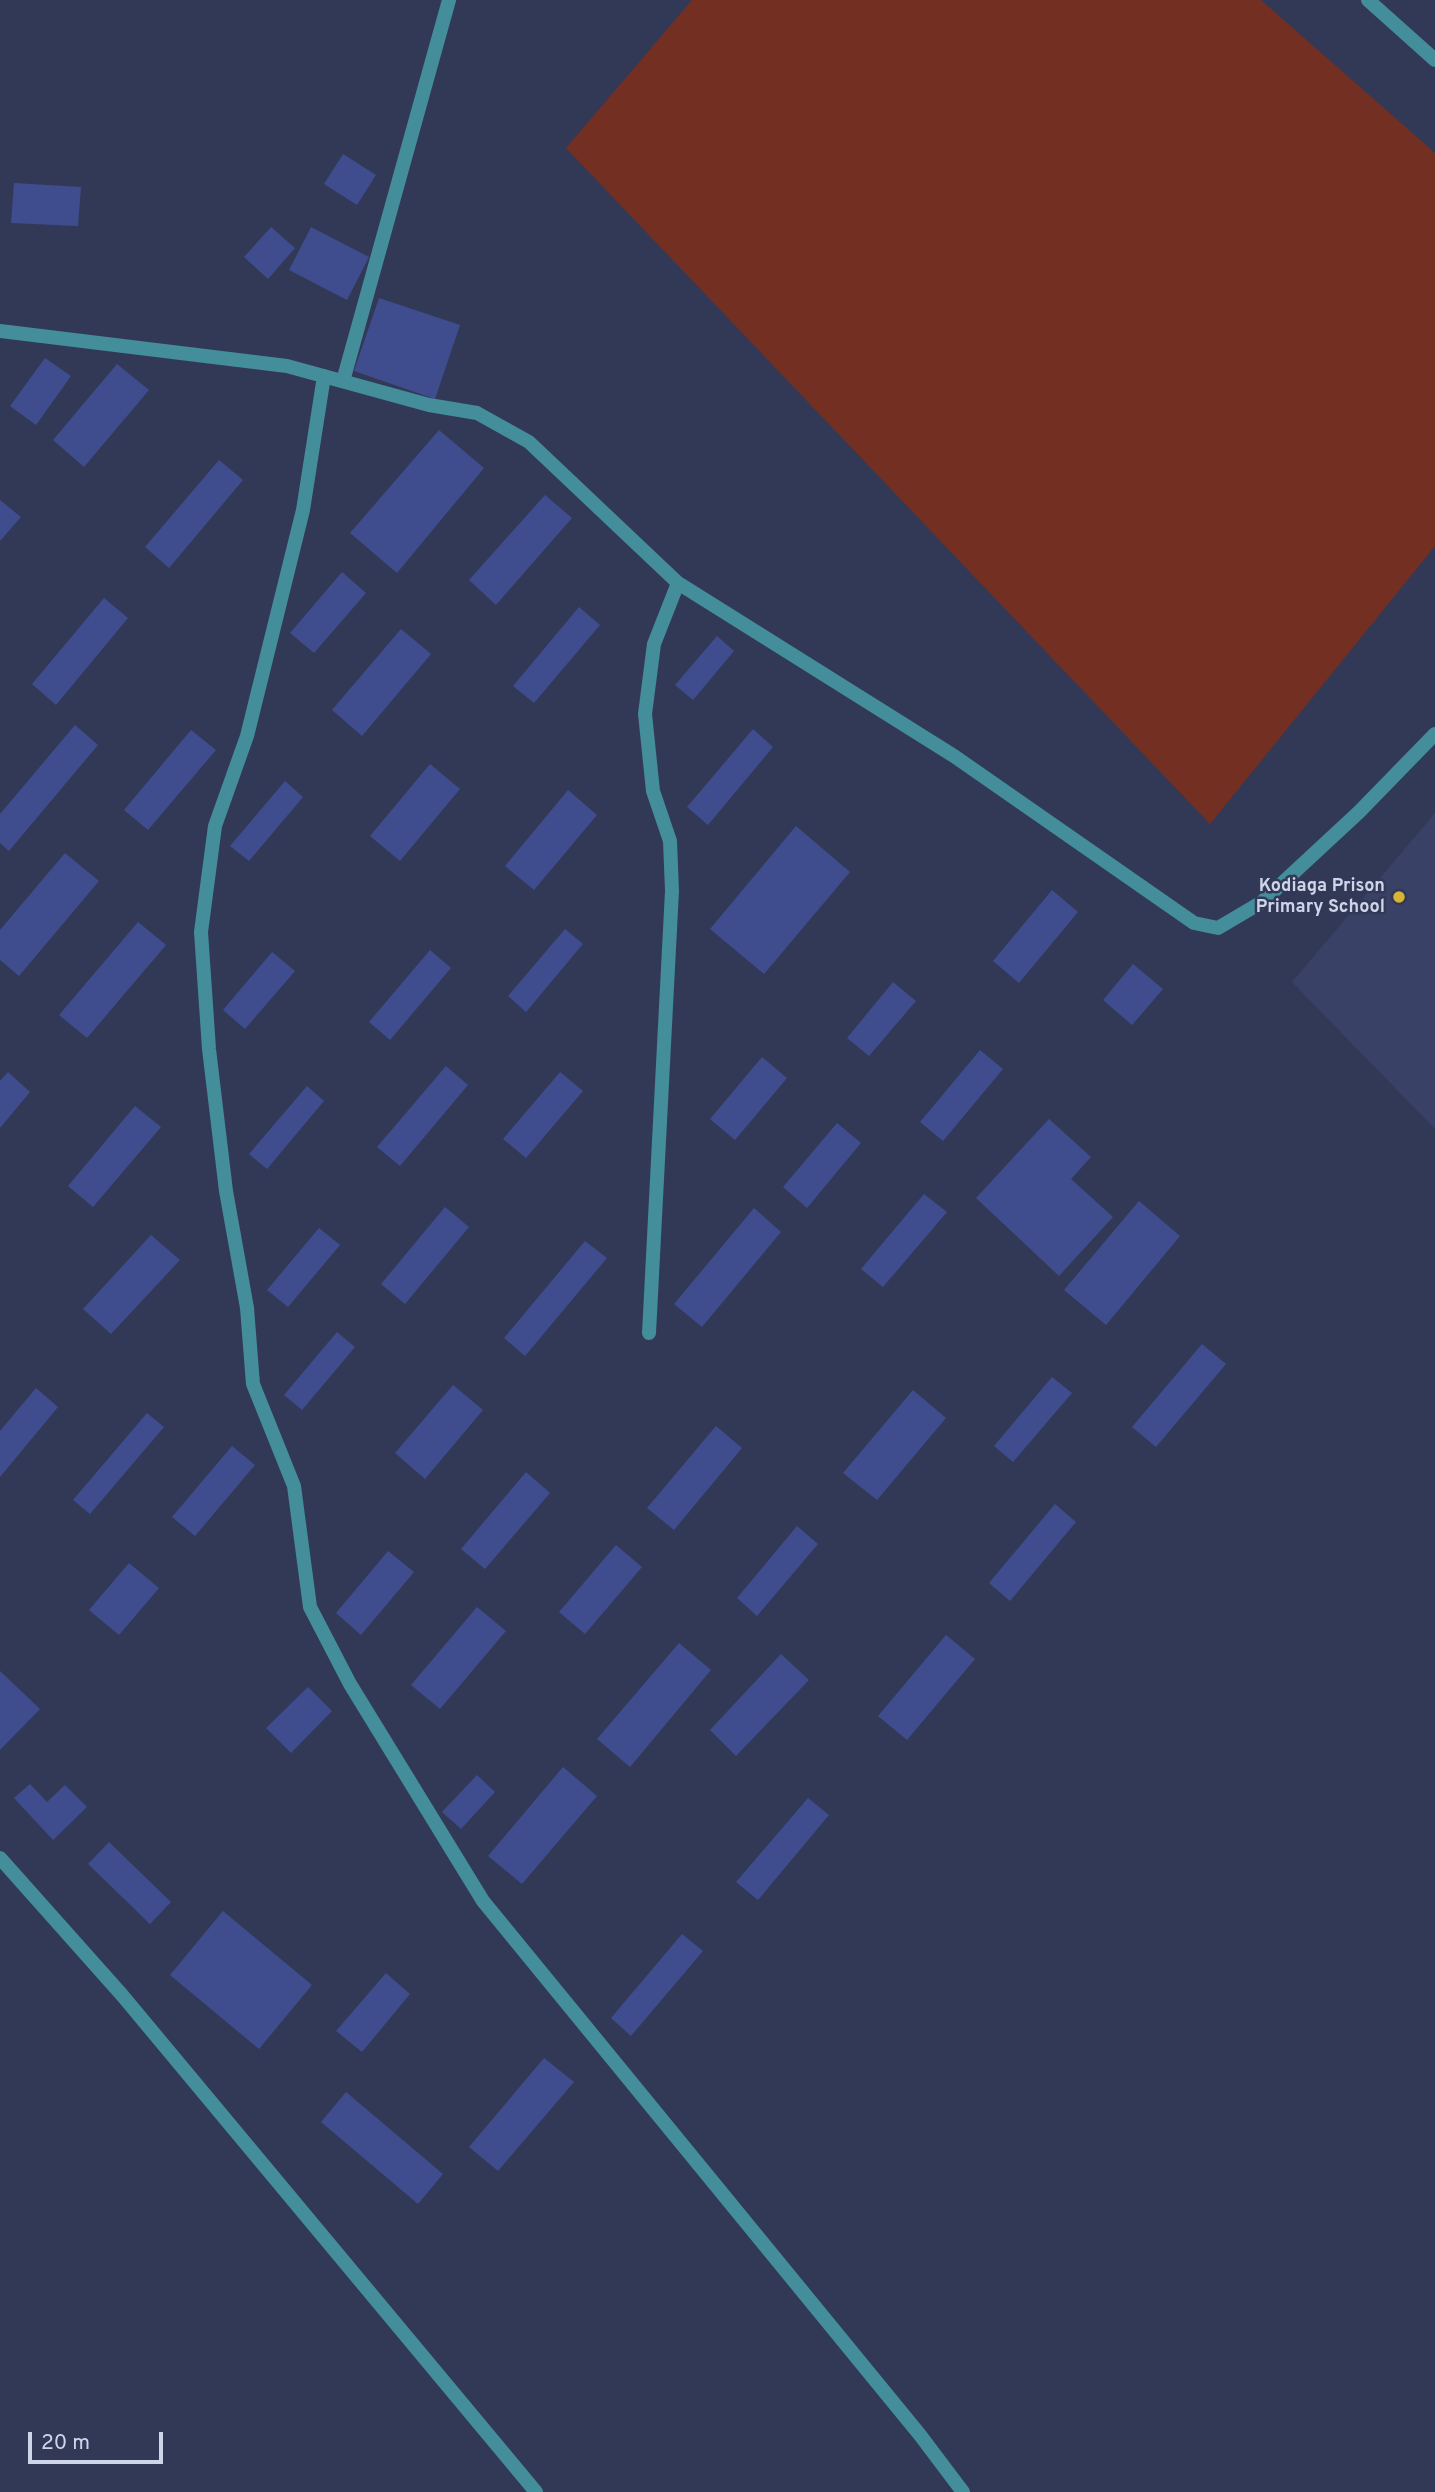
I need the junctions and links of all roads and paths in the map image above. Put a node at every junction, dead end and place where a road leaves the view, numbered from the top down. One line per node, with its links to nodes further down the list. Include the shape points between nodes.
1 (449, 0): 6 (street)
2 (1367, 0): 3 (street)
3 (1435, 60)
4 (0, 331): 5 (street, via 287,366)
5 (324, 376): 6 (street); 12 (street, via 297,537 247,736 215,826 201,932 209,1049 226,1191 247,1308 253,1384 294,1486 310,1607 350,1684 483,1901)
6 (343, 382): 7 (street, via 429,405 477,412 529,442)
7 (678, 583): 8 (street, via 954,756 1194,923 1218,928 1262,902); 9 (street, via 654,644 645,714 653,791 670,841 672,891)
8 (1435, 734)
9 (649, 1333)
10 (0, 1858): 11 (street, via 122,1995)
11 (536, 2492)
12 (963, 2492)

